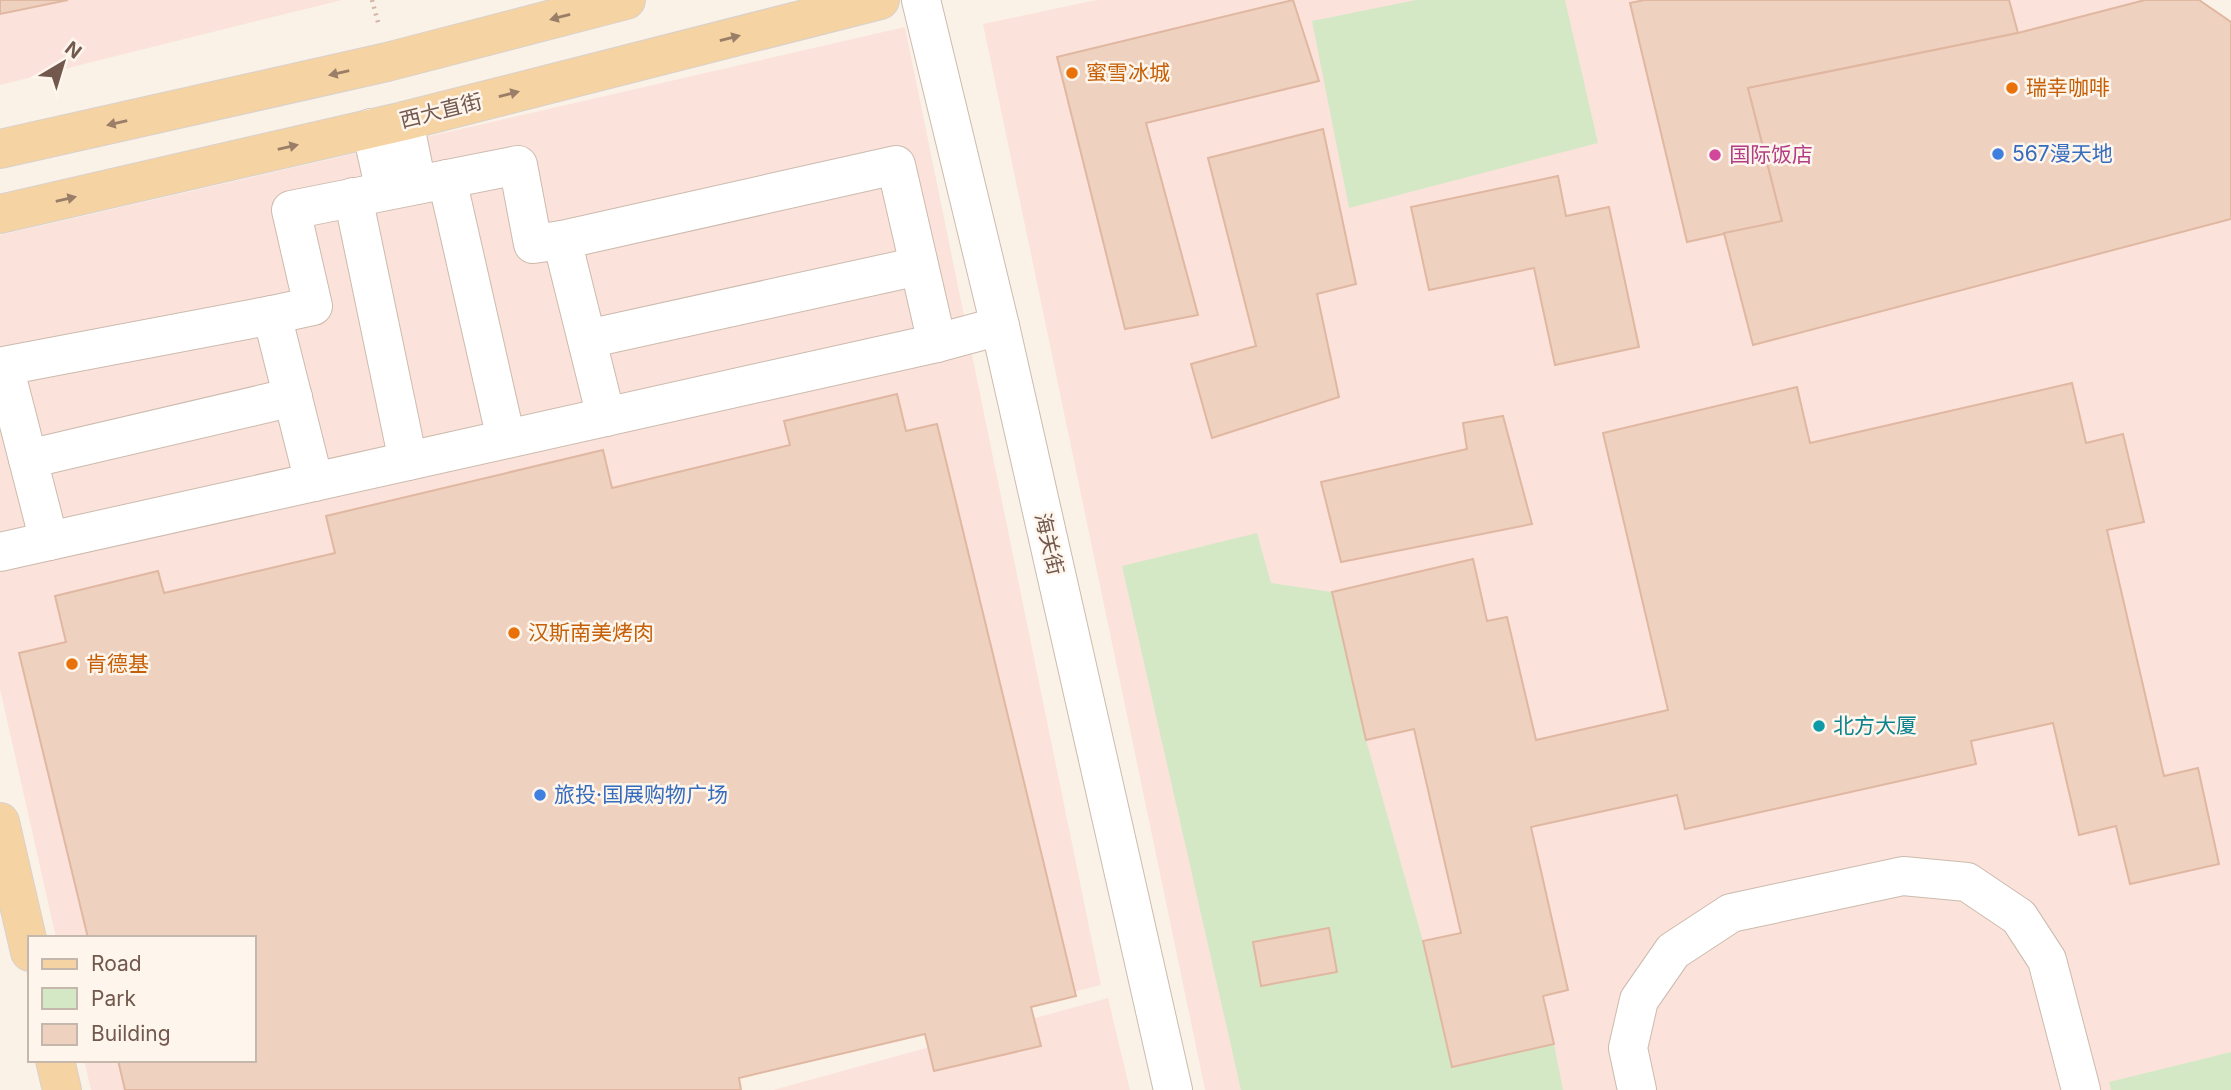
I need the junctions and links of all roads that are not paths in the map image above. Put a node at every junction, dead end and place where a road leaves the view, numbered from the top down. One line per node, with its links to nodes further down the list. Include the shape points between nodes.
1 (626, 0): 5 (main road, one-way to 5, via 387,62)
2 (880, 0): 4 (main road, 西大直街, one-way to 2)
3 (921, 0): 11 (street, 海关街)
4 (388, 124): 6 (street); 7 (main road, 西大直街, one-way to 4)
5 (0, 149)
6 (400, 188): 8 (street, via 518,165 533,244); 10 (street, via 291,210 313,306); 16 (street); 18 (street)
7 (0, 214)
8 (562, 240): 9 (street, via 896,165); 12 (street)
9 (919, 265): 12 (street); 13 (street)
10 (272, 315): 14 (street); 17 (street, via 4,366)
11 (1000, 326): 13 (street); 26 (street, 海关街)
12 (587, 339): 15 (street)
13 (937, 343): 15 (street)
14 (293, 397): 17 (street); 19 (street)
15 (606, 417): 16 (street)
16 (506, 439): 18 (street)
17 (28, 459): 20 (street)
18 (408, 461): 19 (street)
19 (314, 482): 20 (street)
20 (49, 541): 21 (street)
21 (0, 552)
22 (0, 822): 23 (main road)
23 (28, 943)
24 (55, 1062): 25 (main road)
25 (62, 1090)
26 (1173, 1090)
27 (1637, 1090): 28 (street, via 1628,1048 1639,1000 1673,951 1731,913 1903,876 1967,882 2019,917 2047,960)
28 (2081, 1090)

